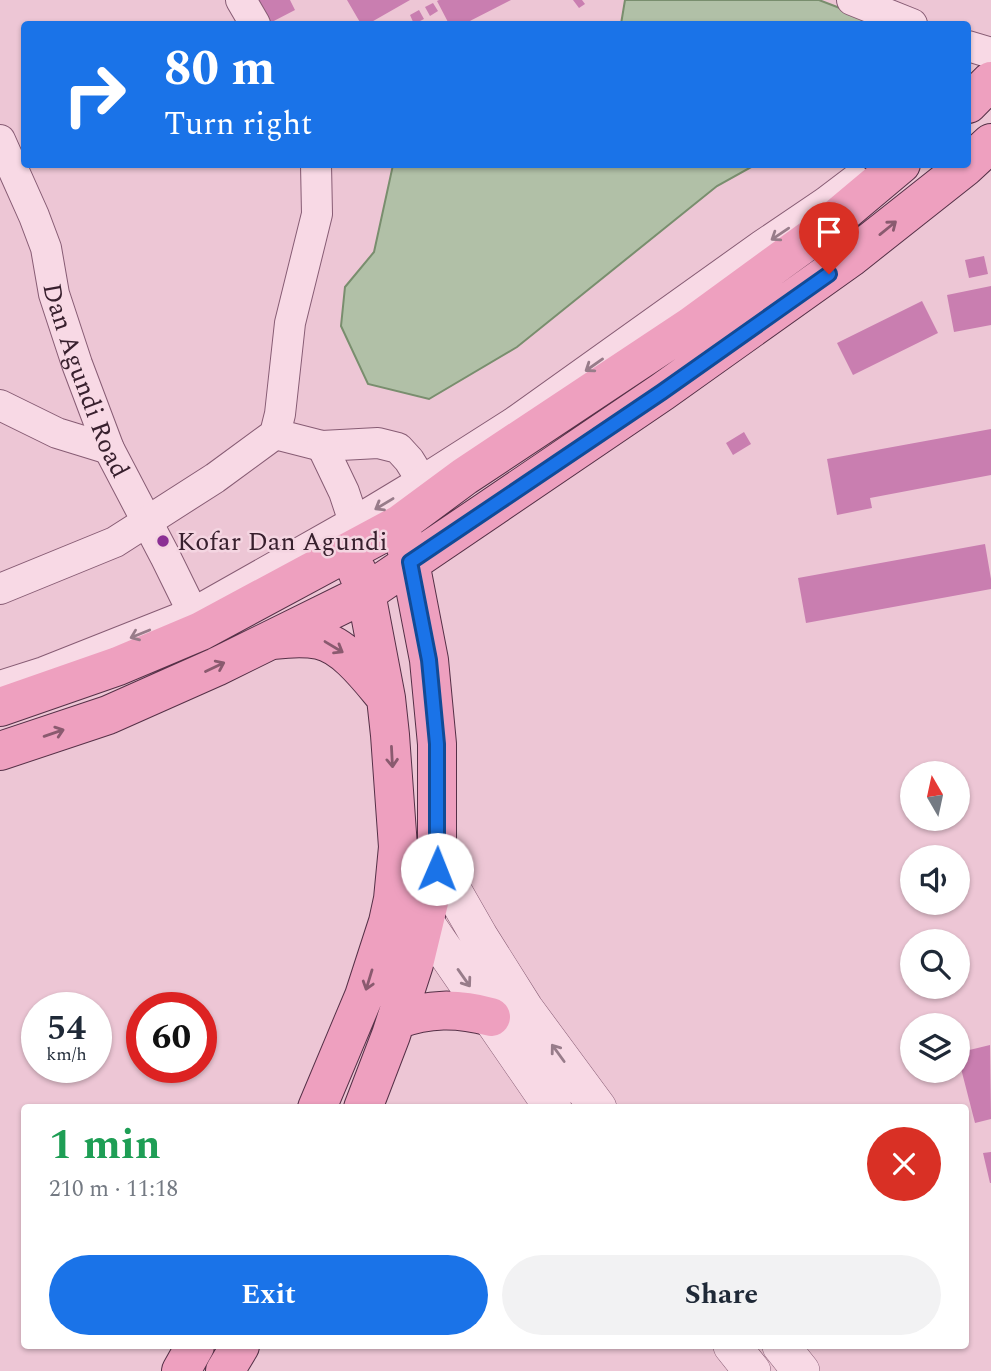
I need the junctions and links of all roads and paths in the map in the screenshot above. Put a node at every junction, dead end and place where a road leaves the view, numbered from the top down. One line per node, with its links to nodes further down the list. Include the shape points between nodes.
1 (241, 0): 3 (street)
2 (852, 0): 4 (street)
3 (253, 21)
4 (904, 21)
5 (971, 56): 6 (street)
6 (980, 84)
7 (0, 140): 17 (street, Dan Agundi Road, via 46,248 54,294)
8 (991, 143): 9 (main road, one-way to 8)
9 (971, 161)
10 (316, 168): 15 (street, via 317,214 290,323)
11 (869, 168): 18 (street, one-way to 18, via 513,423)
12 (896, 168): 20 (main road, via 820,232 691,326)
13 (964, 168): 22 (main road, one-way to 13, via 662,392 850,258)
14 (0, 405): 17 (street, via 57,433)
15 (275, 434): 16 (street); 19 (street)
16 (322, 446): 18 (street, via 378,443 398,448); 21 (street, via 344,492)
17 (109, 449): 19 (street, Dan Agundi Road)
18 (422, 481): 21 (street, one-way to 21)
19 (147, 522): 23 (street, via 115,542); 25 (street, Dan Agundi Road)
20 (400, 524): 21 (main road); 22 (main road)
21 (352, 537): 24 (main road); 25 (street); 29 (main road, via 201,631)
22 (410, 562): 24 (main road); 32 (main road, via 429,660 437,744)
23 (0, 589)
24 (366, 593): 26 (main road); 28 (main road)
25 (193, 613): 27 (street, one-way to 27)
26 (268, 641): 28 (main road, one-way to 28, via 318,639 338,647); 30 (main road, one-way to 26, via 108,715)
27 (0, 686)
28 (386, 698): 31 (main road, one-way to 31)
29 (0, 707)
30 (0, 751)
31 (398, 847): 32 (street); 33 (main road)
32 (437, 869): 34 (main road); 40 (street, one-way to 32, via 525,1009)
33 (393, 899): 34 (street); 37 (main road, one-way to 37, via 364,996)
34 (425, 922): 35 (street, one-way to 35); 36 (main road)
35 (491, 1017): 36 (main road, via 453,1009); 39 (street)
36 (396, 1020): 38 (main road)
37 (319, 1104)
38 (364, 1104)
39 (550, 1104)
40 (595, 1104)
41 (193, 1349): 45 (main road)
42 (238, 1349): 46 (main road)
43 (734, 1349): 47 (street)
44 (783, 1349): 48 (street)
45 (181, 1371)
46 (226, 1371)
47 (751, 1371)
48 (801, 1371)

